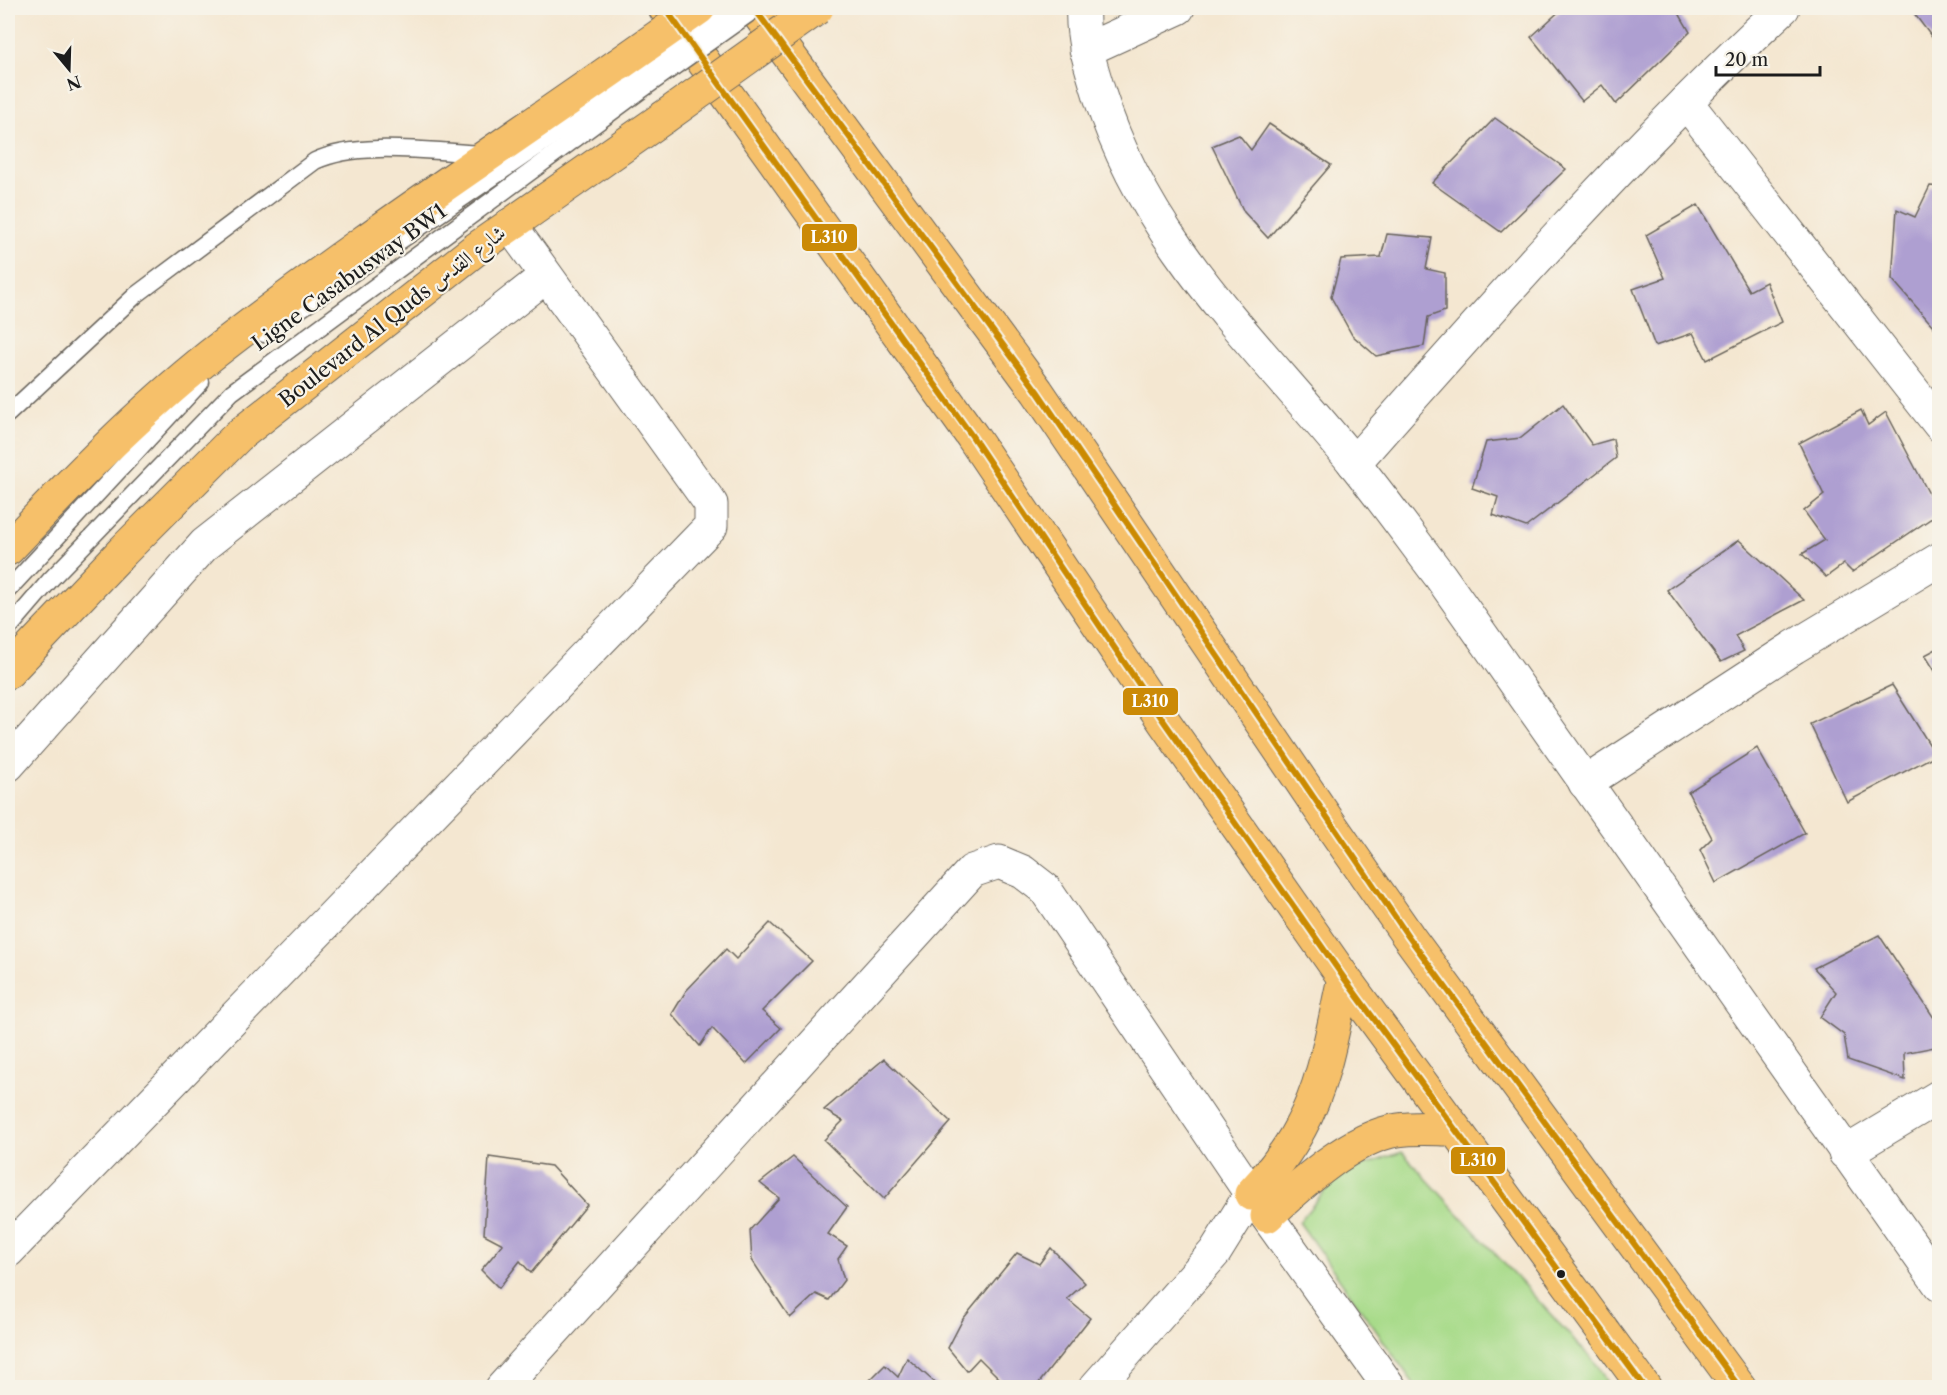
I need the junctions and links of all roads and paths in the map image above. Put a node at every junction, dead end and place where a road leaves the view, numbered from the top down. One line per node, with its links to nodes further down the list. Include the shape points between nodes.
1 (665, 8): 25 (main road, via 972,436 1165,723)
2 (699, 8): 10 (main road, bridge)
3 (736, 8): 10 (lane, Ligne Casabusway BW1, bridge)
4 (756, 8): 10 (lane, Ligne Casabusway BW1, bridge); 36 (main road, via 1037,391 1408,936)
5 (817, 8): 13 (main road, Boulevard Al Quds شارع القدس, bridge)
6 (1083, 8): 9 (street)
7 (1178, 8): 9 (street)
8 (1783, 8): 11 (street)
9 (1086, 50): 17 (street, via 1111,130 1143,199 1243,335)
10 (630, 79): 12 (main road); 20 (lane, Ligne Casabusway BW1, via 211,371); 21 (lane, Ligne Casabusway BW1, via 232,392 51,579)
11 (1686, 102): 16 (street); 17 (street, via 1490,310)
12 (489, 155): 15 (lane, via 368,149 345,150 315,160 136,295); 18 (main road, via 210,356 86,466)
13 (510, 225): 14 (street); 22 (main road, Boulevard Al Quds شارع القدس, via 238,436)
14 (546, 276): 23 (street, via 206,544); 30 (street, via 711,504 711,526)
15 (8, 414)
16 (1940, 425)
17 (1354, 463): 24 (street, via 1440,576)
18 (8, 549)
19 (1940, 559): 24 (street, via 1794,647)
20 (8, 590)
21 (8, 629)
22 (8, 672)
23 (8, 765)
24 (1585, 783): 28 (street)
25 (1344, 978): 27 (main road); 29 (main road, via 1320,1077 1301,1127)
26 (1940, 1096): 28 (street)
27 (1454, 1129): 29 (main road, via 1397,1130 1372,1138); 35 (main road)
28 (1845, 1153): 31 (street)
29 (1259, 1205): 32 (street, via 1045,889 1023,872 999,862 972,871); 33 (street); 34 (street)
30 (8, 1251)
31 (1940, 1285)
32 (502, 1388)
33 (1095, 1388)
34 (1390, 1388)
35 (1645, 1388)
36 (1740, 1388)

